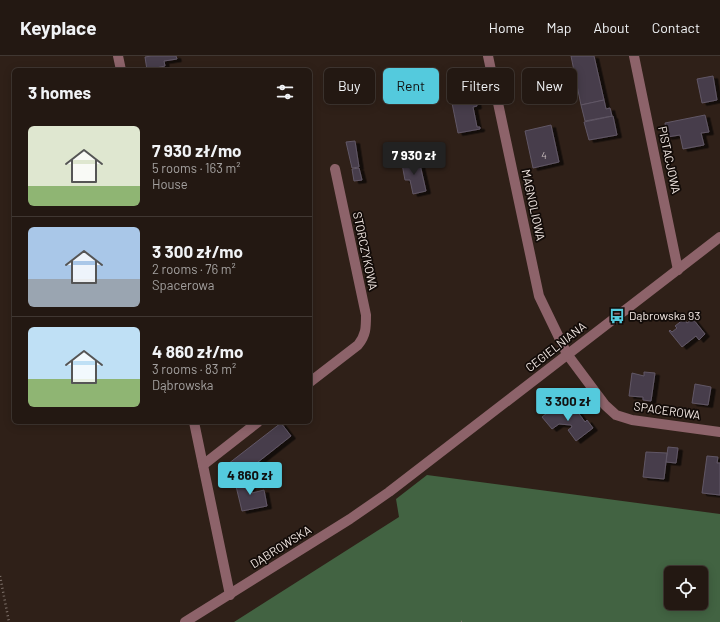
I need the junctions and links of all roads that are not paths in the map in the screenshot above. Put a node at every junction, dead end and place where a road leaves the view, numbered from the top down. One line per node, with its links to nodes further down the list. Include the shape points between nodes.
1 (118, 56): 4 (street)
2 (488, 56): 8 (street, MAGNOLIOWA, via 539,296)
3 (634, 56): 7 (street, PISTACJOWA)
4 (121, 68)
5 (335, 169): 9 (street, STORCZYKOWA, via 366,315 366,326 364,338 358,345)
6 (720, 237): 7 (street, CEGIELNIANA)
7 (678, 270): 8 (street, CEGIELNIANA)
8 (567, 354): 12 (street, SPACEROWA, via 605,405 616,415 632,420); 14 (street, CEGIELNIANA)
9 (312, 380)
10 (194, 424): 13 (street)
11 (255, 424): 13 (street)
12 (720, 432)
13 (203, 465): 15 (street)
14 (389, 492): 15 (street, DĄBROWSKA)
15 (230, 595): 16 (street, DĄBROWSKA)
16 (185, 622)

